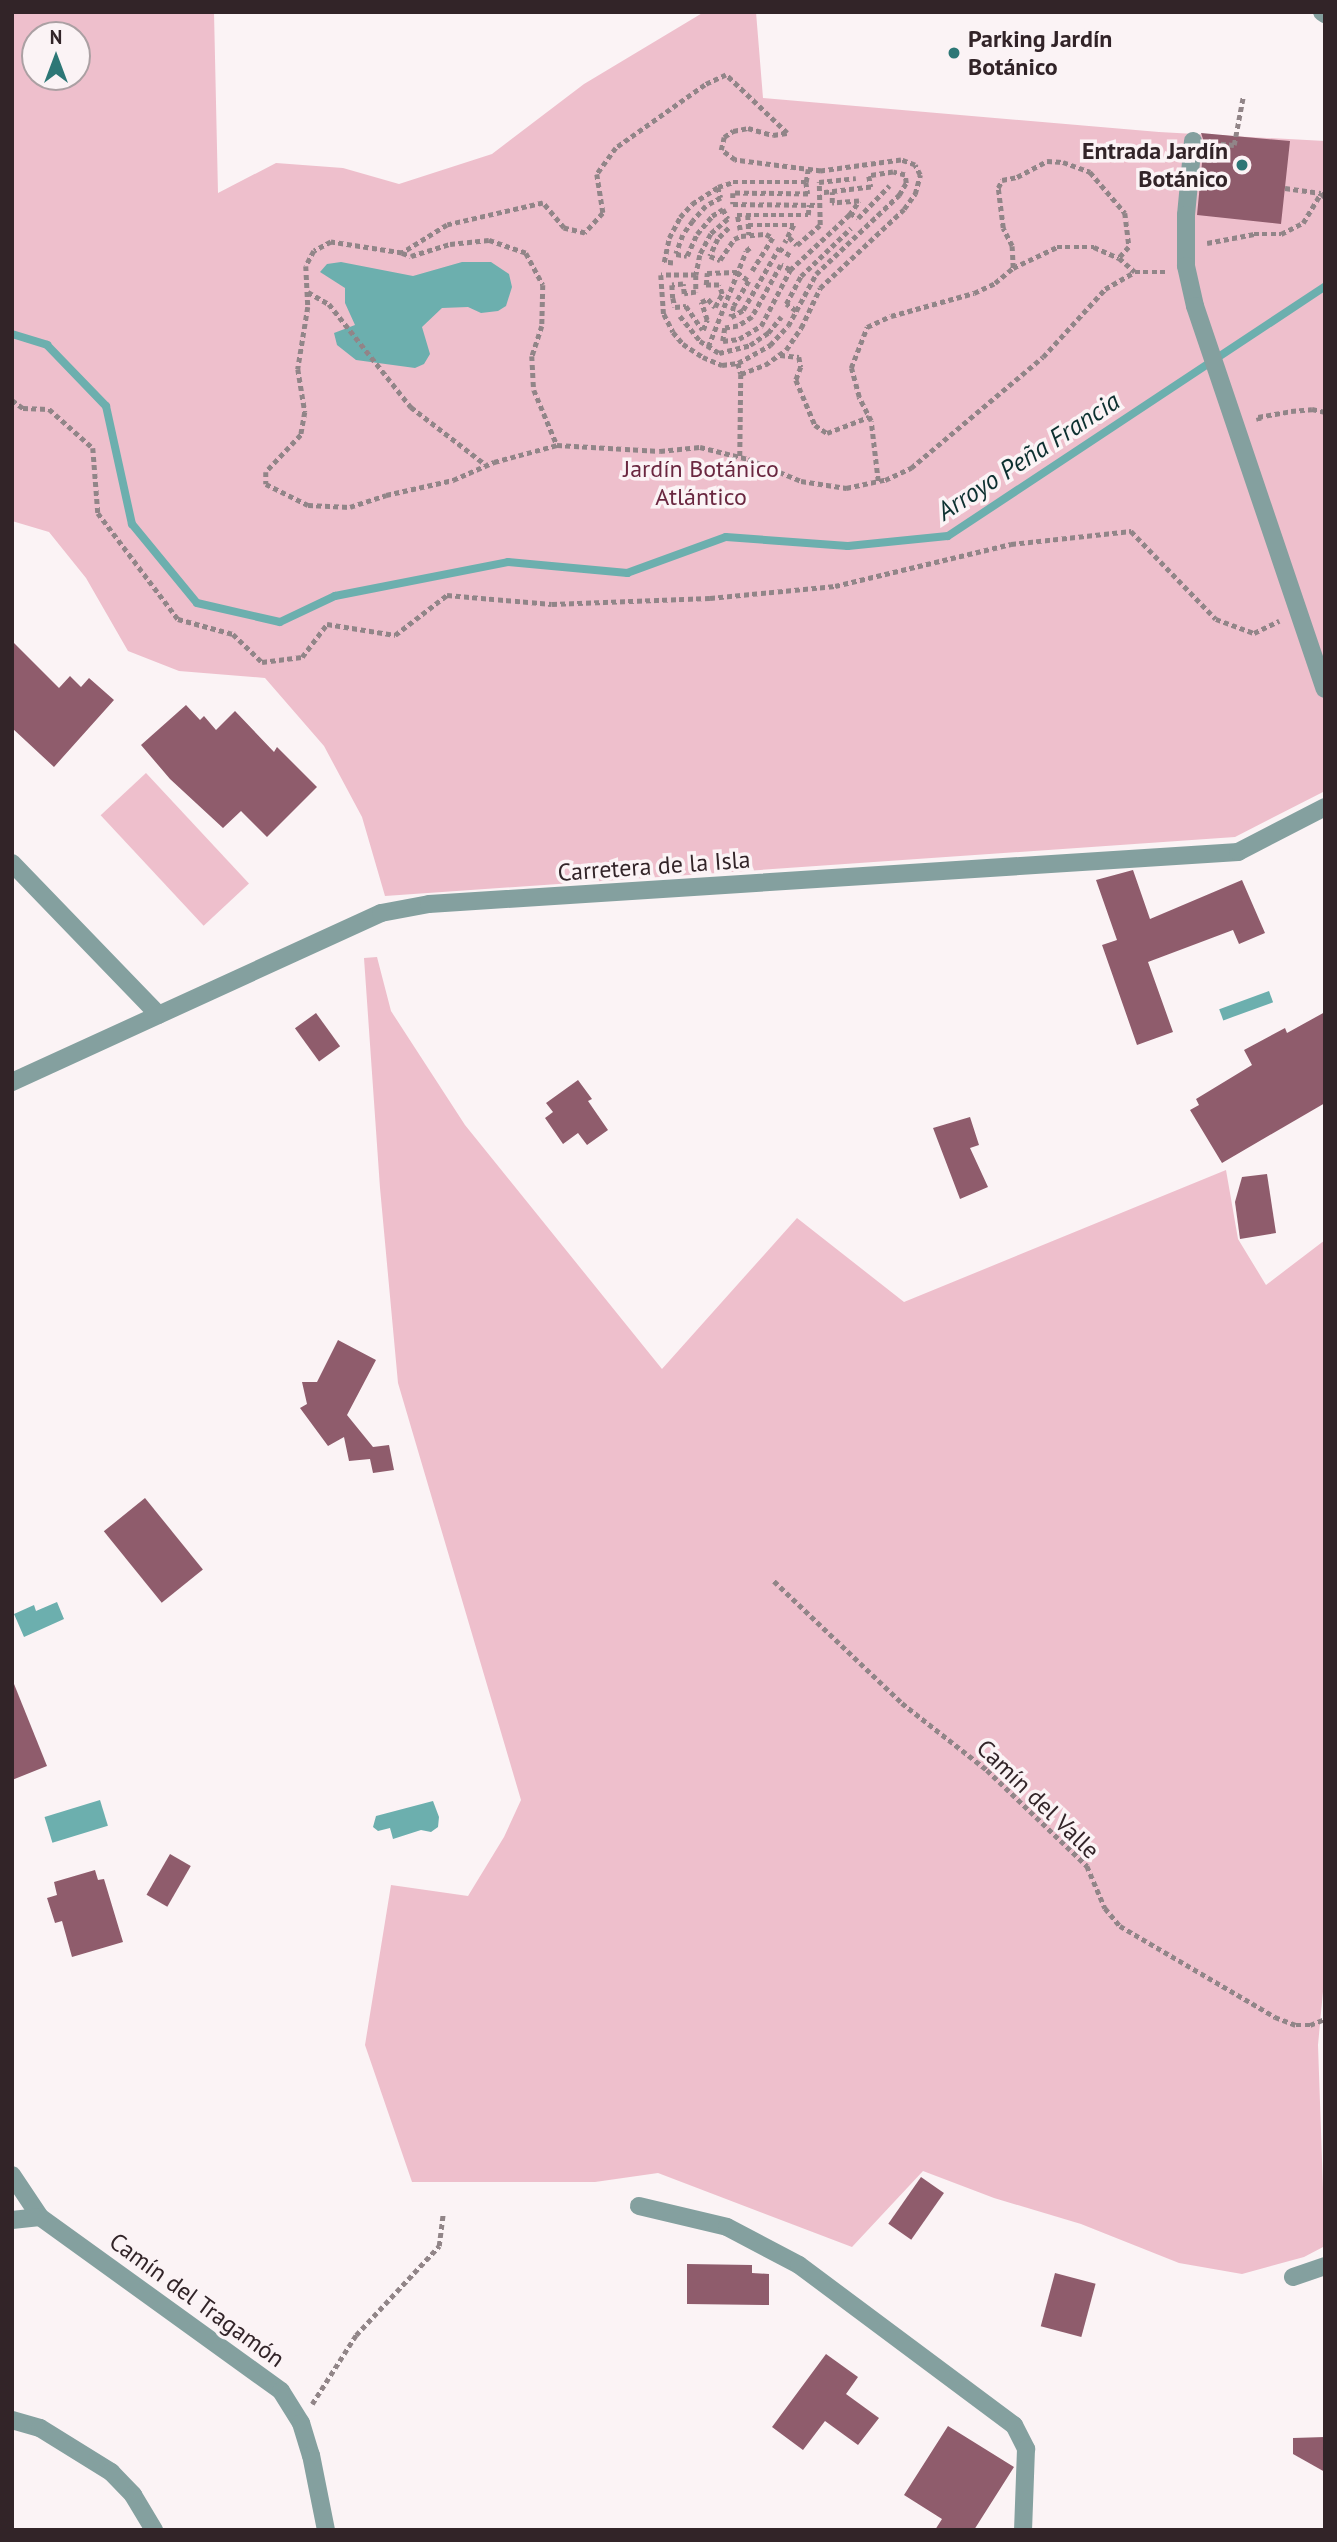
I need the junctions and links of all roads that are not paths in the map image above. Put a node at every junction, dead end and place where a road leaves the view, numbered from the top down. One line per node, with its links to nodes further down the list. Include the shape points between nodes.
1 (1193, 141): 2 (street, via 1188,274 1206,346)
2 (1325, 690)
3 (1325, 807): 5 (street, Carretera de la Isla, via 1238,852 429,904 393,910)
4 (12, 863): 5 (street)
5 (159, 1014): 6 (street, Carretera de la Isla)
6 (12, 1082)
7 (12, 2175): 9 (street, Camín del Tragamón)
8 (639, 2206): 16 (street, via 727,2228 799,2265 1014,2425 1026,2449)
9 (40, 2217): 10 (street); 15 (street, Camín del Tragamón, via 281,2391 301,2423)
10 (12, 2220)
11 (1325, 2266): 12 (street)
12 (1293, 2277)
13 (12, 2420): 14 (street, via 40,2428 111,2472 133,2495)
14 (154, 2530)
15 (326, 2530)
16 (1023, 2530)

